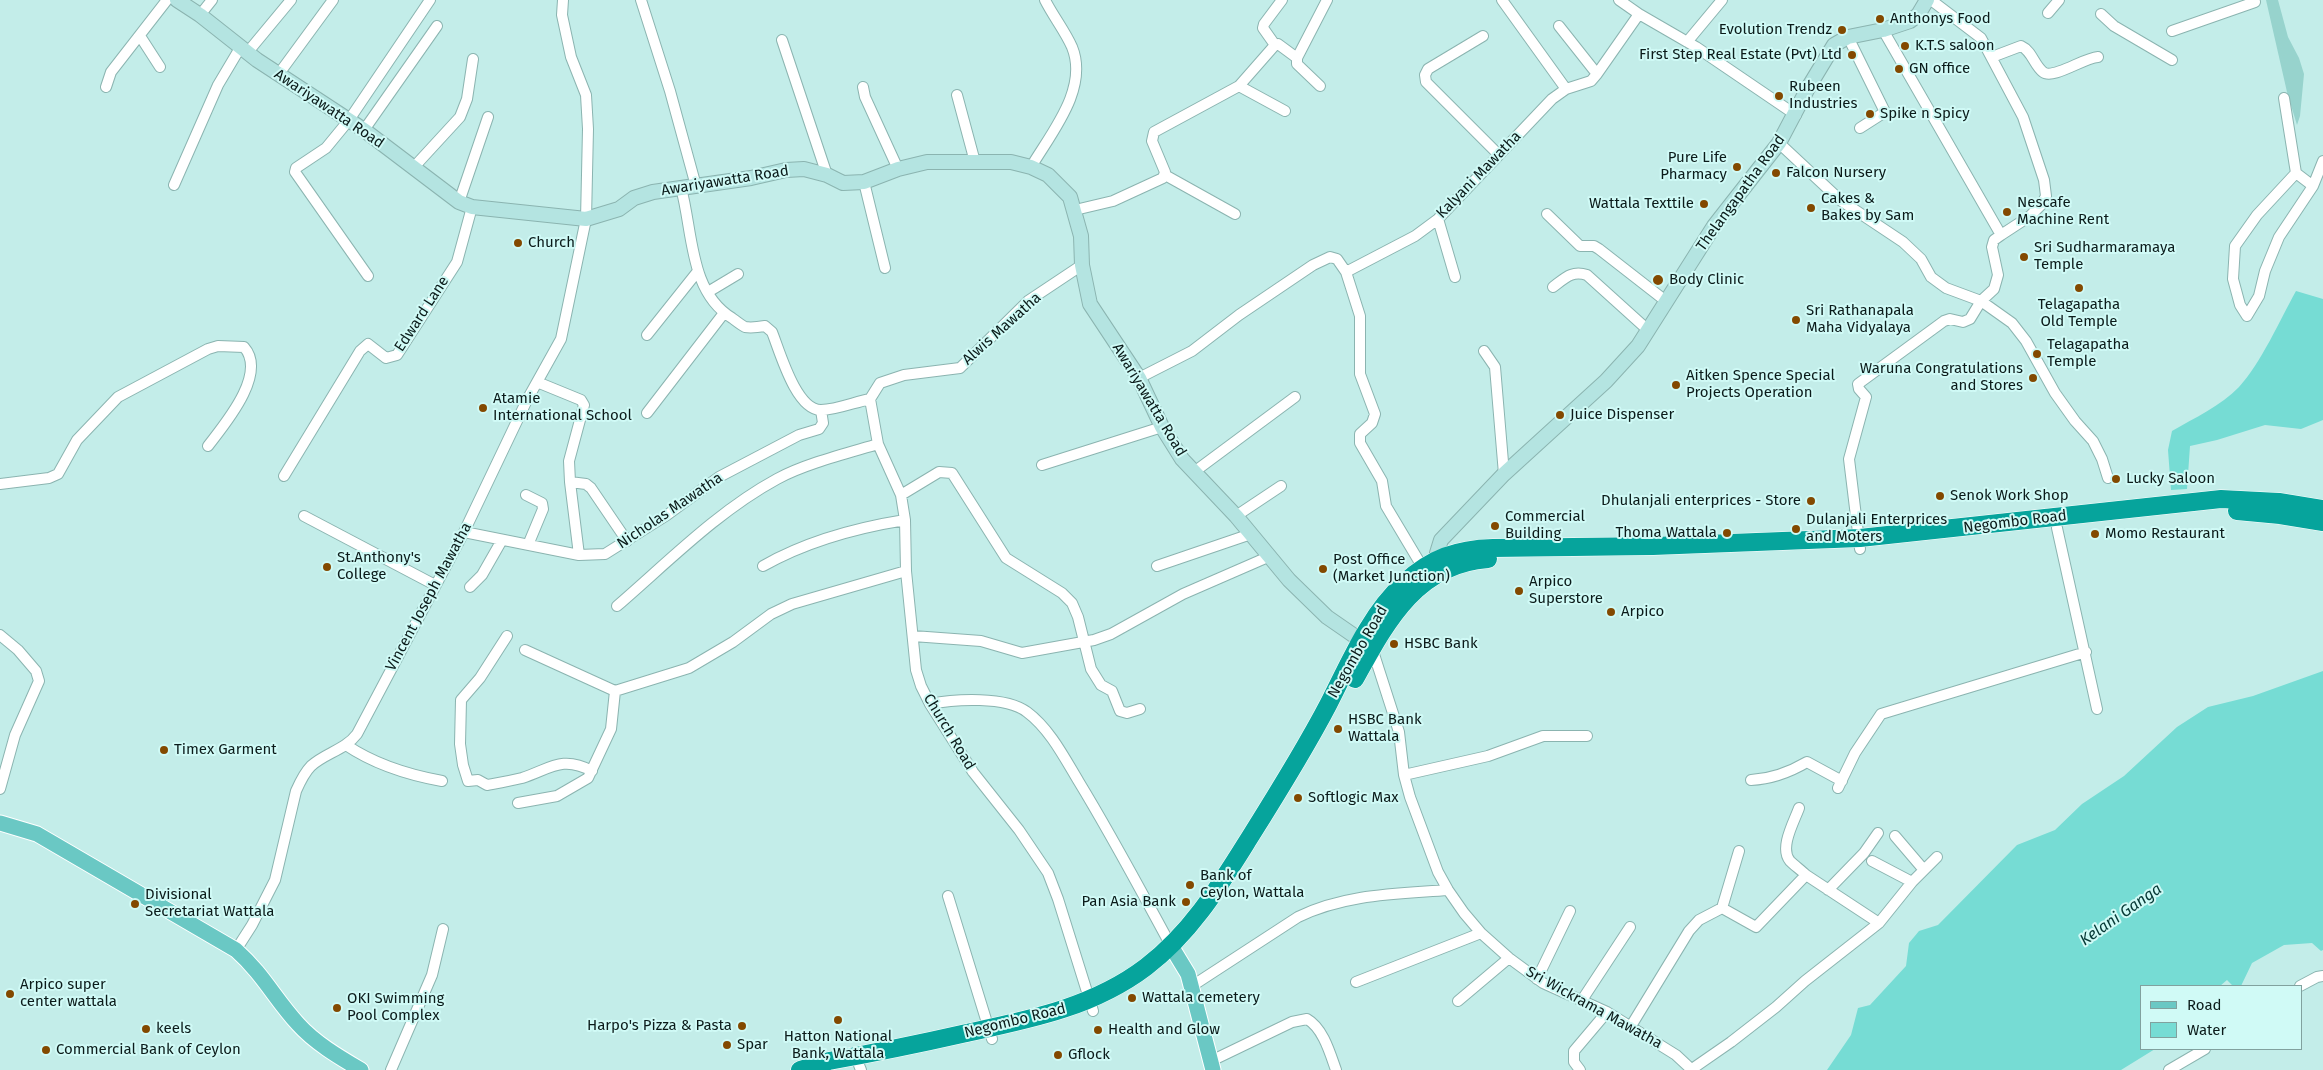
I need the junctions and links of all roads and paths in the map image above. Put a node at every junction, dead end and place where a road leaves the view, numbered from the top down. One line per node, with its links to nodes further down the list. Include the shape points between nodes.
1 (167, 0): 27 (street)
2 (177, 0): 22 (street, Awariyawatta Road)
3 (212, 0): 22 (street)
4 (291, 0): 33 (street)
5 (333, 0): 41 (street)
6 (430, 0): 52 (street)
7 (563, 0): 74 (street, Vincent Joseph Mawatha, via 562,14 571,57 586,95)
8 (640, 0): 67 (street)
9 (1046, 0): 60 (street, via 1072,48 1077,74 1069,103)
10 (1282, 0): 32 (street, via 1263,28)
11 (1327, 0): 36 (street)
12 (1502, 0): 46 (street)
13 (1619, 0): 19 (street)
14 (1722, 0): 31 (street)
15 (1927, 0): 25 (street, Thelangapatha Road, via 1910,22)
16 (1931, 0): 34 (street, via 1981,38)
17 (2059, 0): 20 (street)
18 (2255, 2): 26 (street)
19 (1635, 7): 31 (street); 40 (street, Kalyani Mawatha)
20 (2048, 13)
21 (2101, 14): 38 (street, via 2114,26)
22 (200, 15): 33 (street, Awariyawatta Road)
23 (437, 26): 54 (street)
24 (1559, 26): 40 (street)
25 (1883, 30): 29 (street, Thelangapatha Road); 76 (street)
26 (2172, 31)
27 (140, 36): 39 (street); 44 (street, via 111,72)
28 (1483, 36): 56 (street, via 1428,69 1425,75 1426,82)
29 (1848, 37): 50 (street, Thelangapatha Road, via 1834,45); 53 (street, via 1884,112)
30 (782, 40): 63 (street)
31 (1687, 42): 50 (street)
32 (1274, 45): 36 (street, via 1278,44); 42 (street)
33 (244, 50): 41 (street, Awariyawatta Road); 66 (street, via 218,85)
34 (1992, 57): 35 (street, via 2021,46 2042,72 2048,74); 76 (street, via 2023,117 2044,180 2046,196 2030,216)
35 (2098, 57)
36 (1297, 58): 43 (street, via 1297,64)
37 (473, 59): 59 (street, via 467,99 460,117)
38 (2172, 60)
39 (160, 67)
40 (1597, 74): 46 (street, Kalyani Mawatha, via 1591,81)
41 (278, 75): 52 (street, Awariyawatta Road)
42 (1239, 86): 49 (street); 64 (street, via 1154,132 1152,141)
43 (1320, 86)
44 (106, 87)
45 (863, 87): 61 (street)
46 (1566, 90): 56 (street, Kalyani Mawatha, via 1552,99)
47 (957, 95): 58 (street)
48 (2284, 98): 62 (street)
49 (1284, 111)
50 (1796, 114): 55 (street, Thelangapatha Road)
51 (488, 117): 70 (street)
52 (349, 120): 54 (street, Awariyawatta Road); 82 (street, via 326,148 296,168 295,172)
53 (1860, 128)
54 (364, 130): 59 (street, Awariyawatta Road)
55 (1779, 143): 86 (street, via 1840,200 1903,242 1921,259 1931,278 1946,288); 87 (street, Thelangapatha Road, via 1714,226)
56 (1499, 155): 75 (street, Kalyani Mawatha)
57 (2323, 161): 68 (street)
58 (975, 162): 60 (street, Awariyawatta Road, via 1011,162); 61 (street, Awariyawatta Road, via 927,162)
59 (414, 167): 70 (street, Awariyawatta Road)
60 (1031, 167): 71 (street, Awariyawatta Road, via 1060,186 1070,197)
61 (898, 169): 65 (street, Awariyawatta Road)
62 (2296, 173): 68 (street); 68 (street, via 2257,215 2235,246 2232,279 2247,316 2259,296 2279,237)
63 (827, 175): 65 (street, Awariyawatta Road, via 843,183); 67 (street, Awariyawatta Road, via 804,169 786,170)
64 (1165, 175): 71 (street, via 1113,201); 72 (street)
65 (864, 182): 78 (street)
66 (174, 186)
67 (696, 186): 69 (street, Awariyawatta Road)
68 (2313, 186)
69 (681, 188): 74 (street, Awariyawatta Road, via 634,198 619,209); 79 (street)
70 (466, 205): 74 (street, Awariyawatta Road); 104 (street, Edward Lane, via 457,262 396,355 386,358 368,344 360,351)
71 (1075, 210): 77 (street, Awariyawatta Road, via 1081,236)
72 (1235, 214)
73 (1547, 214): 87 (street, via 1580,246 1599,249)
74 (586, 219): 93 (street, Vincent Joseph Mawatha, via 561,339)
75 (1438, 219): 80 (street, Kalyani Mawatha, via 1415,236); 83 (street)
76 (2001, 235): 86 (street, via 1994,240 1992,247 1998,276 1994,289)
77 (1082, 265): 92 (street, Awariyawatta Road, via 1090,304); 95 (street, Alwis Mawatha, via 1028,301 960,368 904,375 880,383)
78 (885, 268)
79 (698, 271): 85 (street); 90 (street)
80 (1346, 272): 92 (street, via 1337,259 1330,257 1313,265 1192,351); 128 (street, via 1360,316 1360,374 1375,414 1372,423 1360,434 1360,443 1379,474 1386,506 1394,523)
81 (738, 274): 85 (street)
82 (368, 276)
83 (1455, 276)
84 (1553, 287): 89 (street, via 1571,273 1586,274)
85 (708, 292): 88 (street)
86 (1981, 301): 105 (street, via 2012,323 2026,341 2055,393 2093,441); 121 (street, via 1970,319 1944,321 1858,384 1866,397 1849,459)
87 (1667, 302): 89 (street, Thelangapatha Road)
88 (724, 313): 96 (street, via 746,327 765,326 772,332 797,394 811,408); 97 (street)
89 (1649, 331): 103 (street, Thelangapatha Road, via 1606,381)
90 (647, 335)
91 (1484, 352): 103 (street, via 1495,367)
92 (1140, 378): 98 (street, Awariyawatta Road)
93 (536, 382): 106 (street, via 581,400 584,405 572,448); 117 (street, Vincent Joseph Mawatha)
94 (1295, 397): 102 (street)
95 (870, 399): 96 (street); 99 (street, Church Road)
96 (821, 410): 120 (street, Nicholas Mawatha, via 823,423 819,429 799,435 719,477)
97 (647, 413)
98 (1162, 427): 101 (street); 102 (street, Awariyawatta Road)
99 (878, 444): 110 (street, Church Road); 132 (street, via 778,478 712,524)
100 (208, 446): 107 (street, via 244,394 250,368 244,347 214,347 118,397 77,440 58,474)
101 (1042, 465)
102 (1194, 472): 113 (street, Awariyawatta Road)
103 (1504, 474): 125 (street, Thelangapatha Road, via 1441,540 1437,549)
104 (284, 476)
105 (2108, 478)
106 (570, 482): 120 (street, via 591,488); 123 (street)
107 (0, 484)
108 (1281, 486): 113 (street)
109 (526, 495): 122 (street, via 542,503 543,509)
110 (901, 495): 114 (street, Church Road); 136 (street, via 940,472 952,473 1006,558 1062,593 1072,603)
111 (2323, 509): 121 (highway, Negombo Road, via 2279,502 2221,499)
112 (304, 516): 130 (street)
113 (1236, 516): 118 (street, Awariyawatta Road)
114 (905, 520): 126 (street, via 853,530 787,552); 129 (street, Church Road)
115 (2323, 522): 116 (highway, Negombo Road, via 2252,511 2230,511)
116 (2057, 528): 121 (highway, Negombo Road); 139 (street)
117 (464, 532): 119 (street, Nicholas Mawatha); 130 (street, Vincent Joseph Mawatha)
118 (1251, 534): 124 (street, Awariyawatta Road); 127 (street)
119 (502, 540): 122 (street, Nicholas Mawatha); 131 (street, via 482,575)
120 (627, 541): 123 (street, Nicholas Mawatha, via 604,554)
121 (1860, 544): 125 (highway, Negombo Road, via 1476,548 1457,552)
122 (528, 545): 123 (street, Nicholas Mawatha)
123 (579, 555)
124 (1268, 557): 136 (street, via 1183,594 1111,634); 137 (street, Awariyawatta Road, via 1327,617)
125 (1441, 564): 128 (highway, Negombo Road); 137 (highway, Negombo Road, via 1400,605)
126 (763, 566)
127 (1157, 566)
128 (1423, 568): 137 (highway, Negombo Road, via 1390,597)
129 (906, 572): 135 (street, Church Road); 140 (street, via 792,604 770,614 733,642 689,668)
130 (435, 586): 145 (street, Vincent Joseph Mawatha, via 357,734)
131 (470, 587)
132 (617, 606)
133 (0, 635): 150 (street, via 36,670 39,681 15,735)
134 (507, 636): 146 (street, via 480,678 461,700 460,744 468,781 478,780 487,785 521,778 560,763)
135 (914, 636): 136 (street, via 981,641 1022,653); 141 (street, Church Road, via 916,670)
136 (1084, 641): 142 (street, via 1091,669 1101,685 1112,691 1120,711 1127,713)
137 (1367, 645): 147 (street, Sri Wickrama Mawatha, via 1399,732); 172 (highway, Negombo Road, via 1276,796)
138 (525, 650): 140 (street)
139 (2086, 652): 143 (street); 148 (street, via 1881,714 1855,753 1840,784 1807,762 1792,771)
140 (615, 691): 146 (street, via 611,729)
141 (930, 704): 172 (street, via 953,701 1005,703 1027,712 1039,724 1090,801); 181 (street, Church Road, via 973,772 1048,873)
142 (1140, 708)
143 (2097, 709)
144 (1587, 736): 147 (street, via 1543,736 1488,756)
145 (346, 745): 149 (street, via 374,760 422,778); 171 (street, Vincent Joseph Mawatha, via 311,766 301,779 275,880)
146 (592, 771): 151 (street, via 588,778 557,796)
147 (1404, 775): 162 (street, Sri Wickrama Mawatha, via 1438,872)
148 (1751, 780)
149 (442, 781)
150 (0, 788)
151 (518, 803)
152 (1799, 808): 160 (street, via 1786,844 1786,854)
153 (0, 823): 171 (main road, via 36,834)
154 (1878, 833): 163 (street, via 1864,853)
155 (1895, 836): 159 (street)
156 (1739, 851): 165 (street)
157 (1937, 857): 159 (street)
158 (1872, 861): 161 (street)
159 (1924, 870): 161 (street)
160 (1806, 875): 163 (street); 165 (street, via 1756,927)
161 (1912, 882): 167 (street)
162 (1448, 890): 170 (street, Sri Wickrama Mawatha); 178 (street, via 1360,897 1317,908)
163 (1828, 890): 167 (street)
164 (948, 896): 184 (street)
165 (1722, 908): 183 (street, via 1699,920 1689,931)
166 (1570, 911): 175 (street)
167 (1879, 923): 194 (street)
168 (1630, 927): 179 (street)
169 (443, 929): 189 (street, via 432,975)
170 (1481, 933): 173 (street, Sri Wickrama Mawatha); 176 (street)
171 (236, 950): 188 (main road, via 255,967 298,1025)
172 (1174, 950): 178 (main road); 181 (highway, Negombo Road)
173 (1509, 958): 175 (street, Sri Wickrama Mawatha); 180 (street)
174 (2323, 976): 177 (street)
175 (1537, 978): 179 (street, Sri Wickrama Mawatha)
176 (1356, 982)
177 (2302, 985)
178 (1192, 986): 186 (main road)
179 (1582, 1000): 182 (street, Sri Wickrama Mawatha)
180 (1458, 1001)
181 (1091, 1006): 184 (highway, Negombo Road, via 1043,1016)
182 (1608, 1012): 183 (street, Sri Wickrama Mawatha); 193 (street, via 1574,1051 1574,1062)
183 (1631, 1026): 194 (street, Sri Wickrama Mawatha, via 1676,1055)
184 (990, 1034): 187 (highway, Negombo Road); 190 (highway, Negombo Road, via 829,1061)
185 (2203, 1050): 195 (street)
186 (1212, 1066): 192 (street, via 1292,1022 1307,1019 1320,1032)
187 (860, 1067): 191 (highway, Negombo Road)
188 (360, 1070)
189 (391, 1070)
190 (800, 1070)
191 (836, 1070)
192 (1336, 1070)
193 (1580, 1070)
194 (1692, 1070)
195 (2169, 1070)

